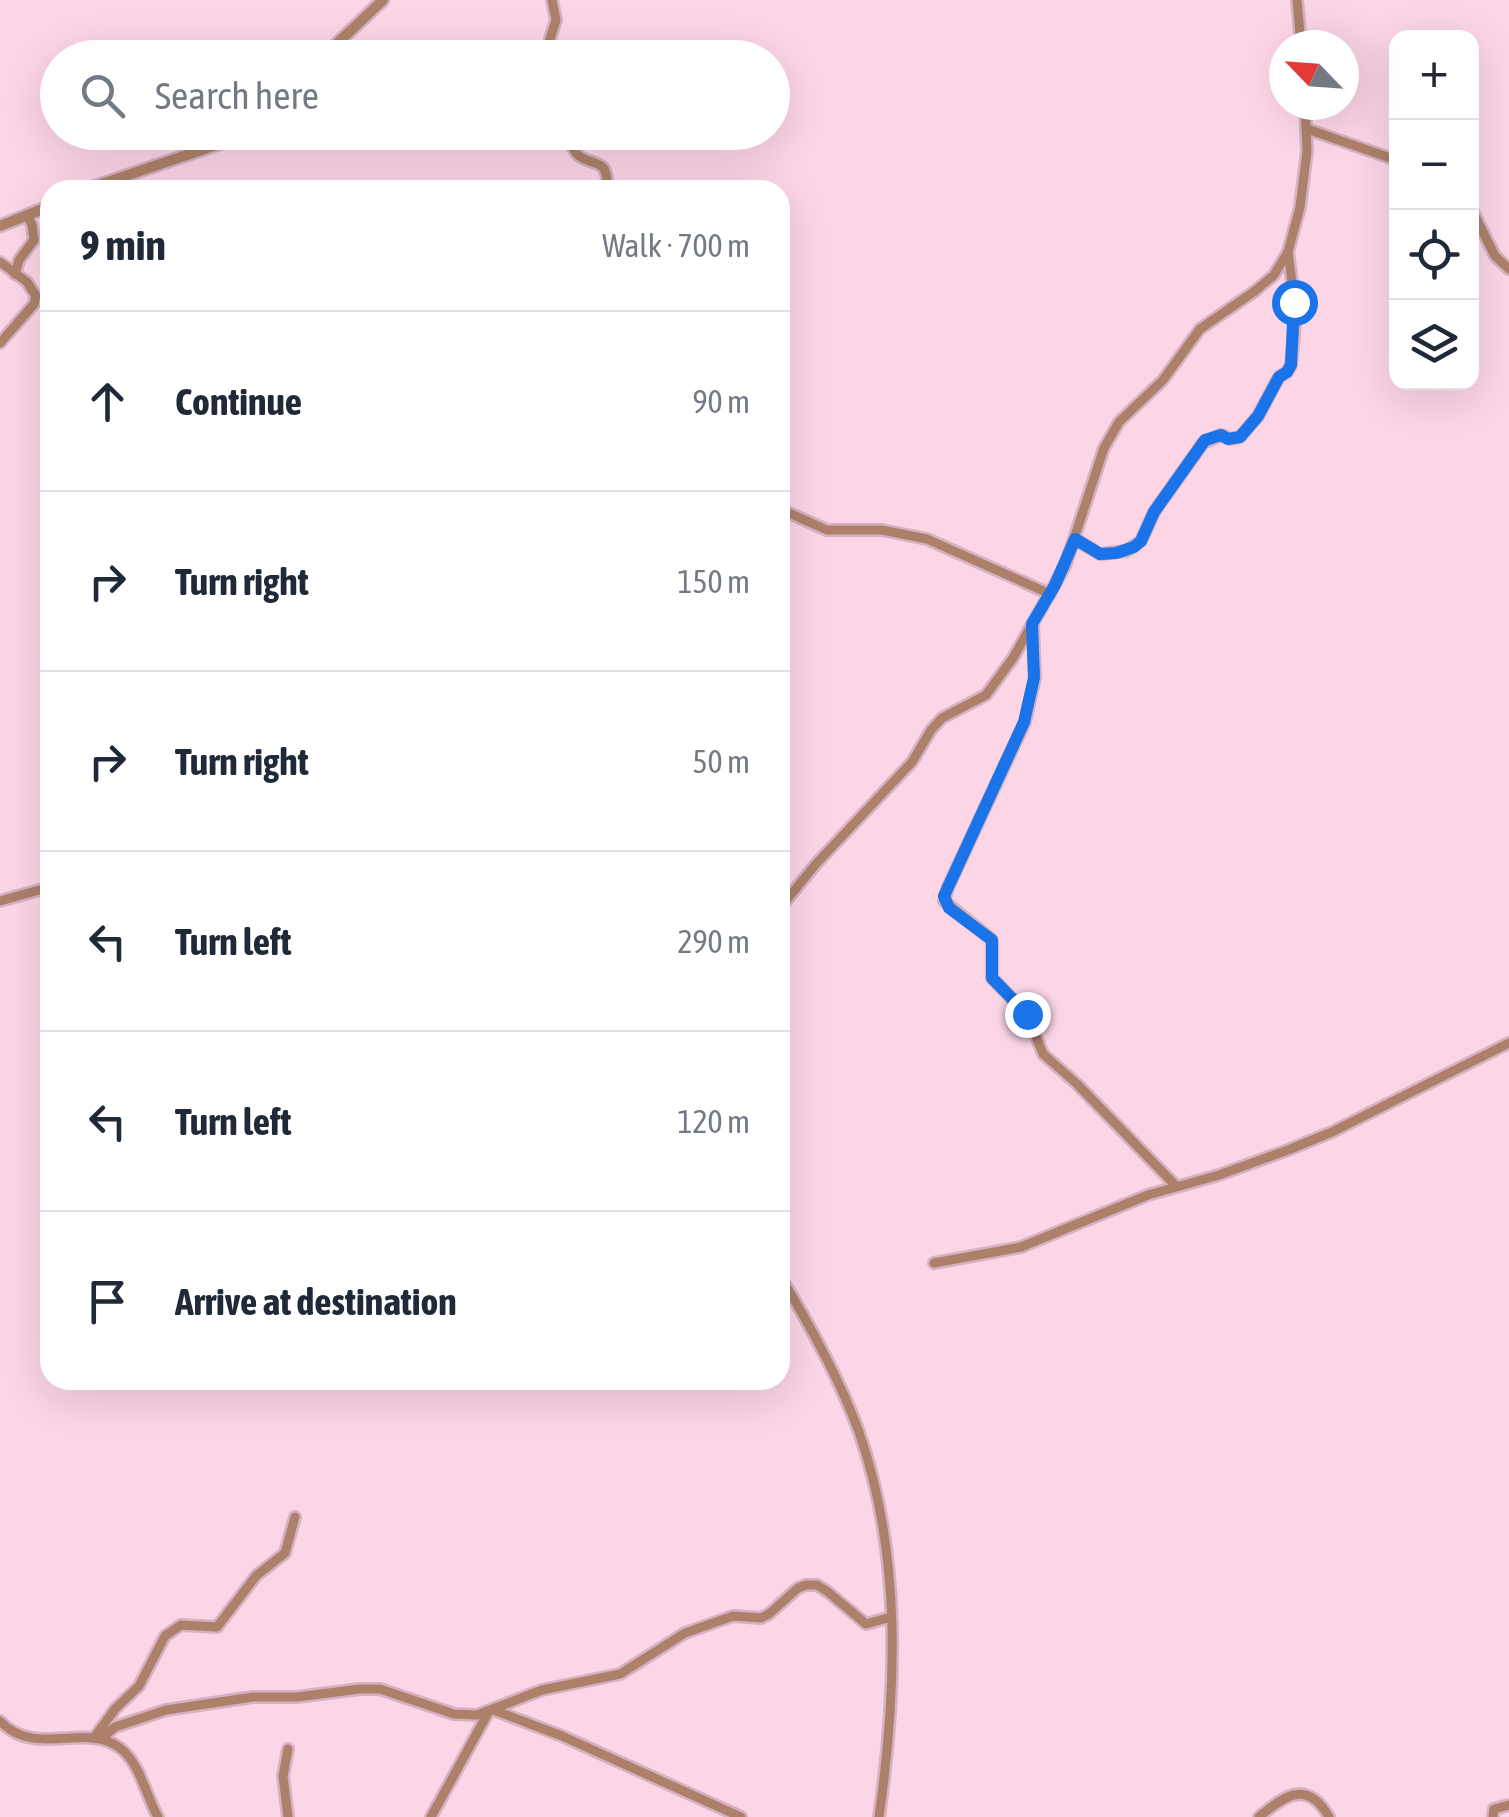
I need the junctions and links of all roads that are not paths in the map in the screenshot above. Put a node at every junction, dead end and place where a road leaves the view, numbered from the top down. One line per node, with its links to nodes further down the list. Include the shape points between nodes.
1 (383, 0): 5 (street)
2 (552, 0): 6 (street, via 556,20)
3 (1297, 0): 4 (street)
4 (1300, 30)
5 (340, 40)
6 (550, 40)
7 (1306, 120): 8 (street)
8 (1307, 129): 11 (street); 18 (street)
9 (200, 150): 12 (street)
10 (575, 150): 13 (street, via 602,166)
11 (1389, 158)
12 (116, 180)
13 (606, 180)
14 (40, 210): 15 (street)
15 (26, 215): 17 (street); 21 (street, via 34,240)
16 (1479, 223): 20 (street)
17 (0, 226)
18 (1288, 252): 24 (street, via 1255,292 1200,329 1163,380 1119,422); 24 (street, via 1296,312 1291,365 1258,416 1240,437 1205,440 1134,547 1100,554)
19 (0, 262): 21 (street)
20 (1509, 270)
21 (16, 274): 22 (street, via 36,300)
22 (0, 342)
23 (790, 513): 25 (street, via 827,530 927,539)
24 (1075, 539): 25 (street)
25 (1050, 594): 26 (street)
26 (1032, 624): 28 (street, via 986,695 942,718 912,762); 31 (street, via 1028,710 944,901 992,940 992,978 1027,1014 1043,1054)
27 (40, 890): 29 (street)
28 (790, 896)
29 (0, 900)
30 (1509, 1043): 31 (street, via 1332,1132)
31 (1176, 1186): 32 (street, via 1021,1247)
32 (934, 1263)
33 (790, 1294): 35 (street, via 859,1432)
34 (295, 1517): 38 (street, via 282,1557 256,1576 217,1627 181,1626 165,1636 139,1686)
35 (891, 1616): 36 (street, via 866,1624 828,1592 806,1585 769,1614 724,1620 670,1640 620,1674 542,1690); 45 (street, via 892,1708)
36 (492, 1712): 38 (street, via 466,1716 380,1689 252,1696 166,1710); 43 (street); 44 (street, via 562,1736)
37 (0, 1721): 38 (street, via 26,1737)
38 (97, 1738): 41 (street, via 127,1756)
39 (288, 1749): 42 (street)
40 (1509, 1805): 48 (street, via 1494,1808)
41 (158, 1817)
42 (288, 1817)
43 (430, 1817)
44 (741, 1817)
45 (880, 1817)
46 (1259, 1817): 47 (street, via 1305,1793)
47 (1329, 1817)
48 (1493, 1817)

